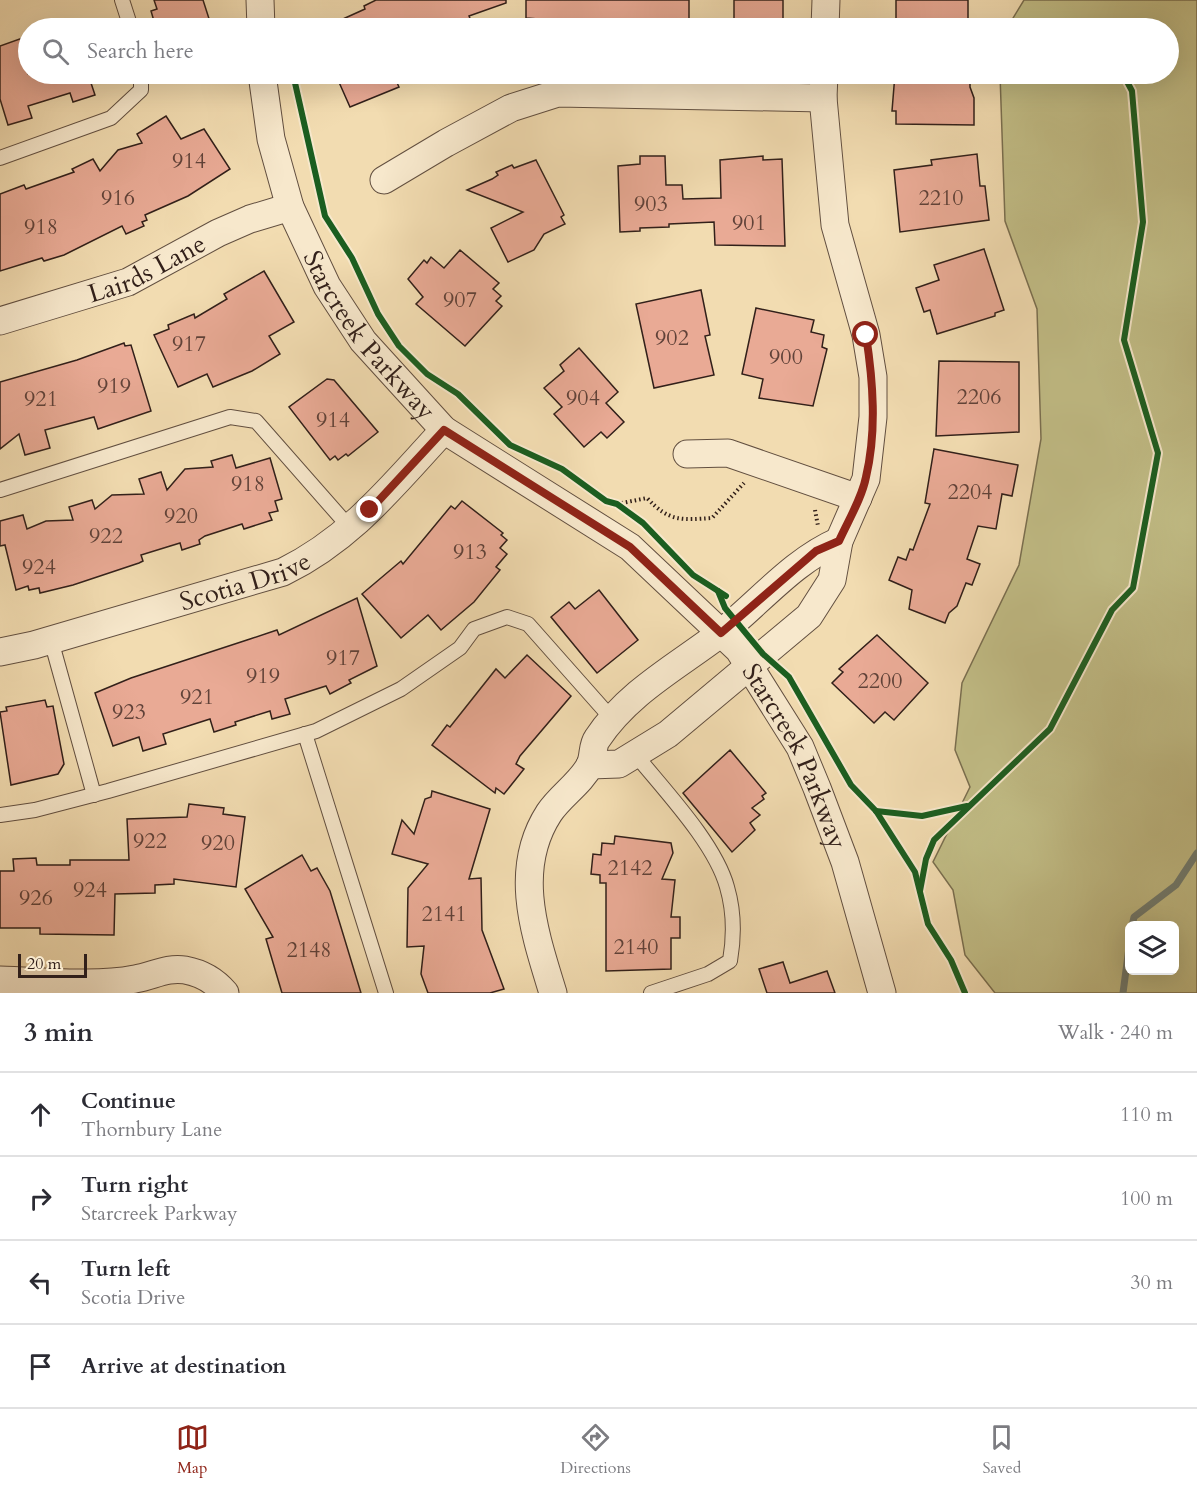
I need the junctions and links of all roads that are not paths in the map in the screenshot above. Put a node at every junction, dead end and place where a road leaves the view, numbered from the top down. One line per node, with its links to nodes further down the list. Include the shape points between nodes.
1 (122, 0): 4 (lane)
2 (260, 0): 5 (street)
3 (826, 0): 6 (street)
4 (128, 18)
5 (261, 18)
6 (825, 18)
7 (141, 84): 10 (lane, via 141,90 111,118)
8 (263, 84): 12 (street, Starcreek Parkway, via 271,139)
9 (824, 86): 11 (street, via 558,93 512,108); 17 (street, via 835,225 866,335 873,377 866,478)
10 (0, 158)
11 (384, 180)
12 (290, 207): 13 (street, Lairds Lane, via 218,233 128,282); 14 (street, Starcreek Parkway, via 327,286 363,341)
13 (0, 321)
14 (444, 430): 18 (street, Scotia Drive); 20 (street, Starcreek Parkway, via 630,547)
15 (687, 454): 17 (street, via 728,453)
16 (0, 490): 18 (lane, via 230,417 256,421)
17 (858, 498): 19 (street)
18 (350, 528): 21 (street, Scotia Drive, via 312,558 283,572)
19 (829, 536): 20 (street); 23 (street, via 832,580 823,597 809,616)
20 (721, 633): 23 (street, Starcreek Parkway, via 739,650); 24 (street, via 645,687)
21 (51, 640): 22 (street, Scotia Drive); 28 (lane)
22 (0, 652)
23 (748, 667): 26 (street, via 668,734); 35 (street, Starcreek Parkway, via 800,747 817,788 845,862)
24 (613, 720): 25 (lane, via 528,624 507,617 474,629 460,648 401,689); 27 (street, via 596,741)
25 (305, 734): 28 (lane); 32 (lane)
26 (635, 754): 27 (street, via 619,764); 34 (lane, via 695,827 714,861 727,887 734,938 730,961 708,974)
27 (590, 765): 33 (street, via 549,813 532,856 530,912)
28 (94, 795): 29 (lane)
29 (0, 815)
30 (0, 980): 31 (street, via 108,981 184,970 203,975)
31 (225, 993)
32 (386, 993)
33 (553, 993)
34 (651, 993)
35 (882, 993)

